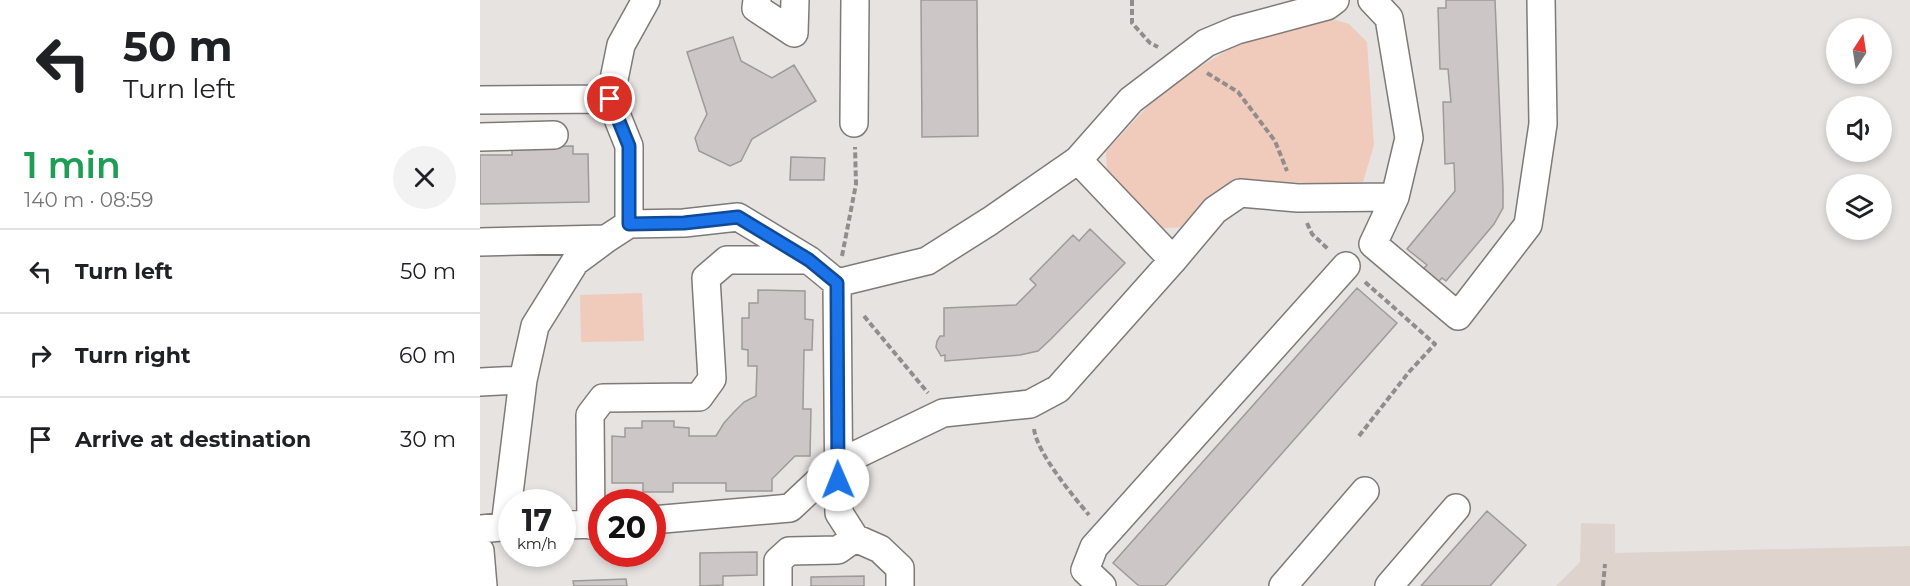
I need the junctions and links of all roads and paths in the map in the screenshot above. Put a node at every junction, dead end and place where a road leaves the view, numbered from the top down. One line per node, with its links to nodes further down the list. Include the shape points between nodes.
1 (646, 0): 8 (street, via 621,45)
2 (757, 0): 3 (street, via 756,8 794,33)
3 (795, 0)
4 (855, 0): 10 (street)
5 (1335, 0): 13 (street, via 1327,6 1237,30 1206,43 1131,100)
6 (1372, 0): 14 (street, via 1389,18 1408,138)
7 (1541, 0): 14 (street, via 1543,124 1528,225 1458,316 1373,244)
8 (610, 99): 9 (street); 15 (street, via 629,146)
9 (480, 100)
10 (854, 123): 21 (path, via 856,184)
11 (554, 135): 12 (street)
12 (480, 137)
13 (1078, 160): 19 (street); 21 (street, via 927,261)
14 (1395, 197): 19 (street, via 1298,198 1240,193 1215,210)
15 (629, 224): 16 (street); 18 (street, via 738,217)
16 (606, 239): 17 (street); 23 (street, via 575,262 535,326)
17 (480, 242)
18 (809, 260): 21 (street); 30 (street, via 727,260 706,278 712,379 699,397 603,398 590,415)
19 (1173, 260): 25 (street, via 1058,389)
20 (1346, 266): 34 (street)
21 (837, 283): 26 (path); 28 (street)
22 (1435, 344): 27 (path)
23 (523, 380): 24 (street); 29 (street)
24 (480, 382)
25 (1030, 404): 26 (street); 34 (path, via 1035,436 1049,462)
26 (944, 412): 28 (street)
27 (1359, 436)
28 (837, 464): 33 (street, via 790,508); 35 (street, via 839,513)
29 (505, 489)
30 (594, 489)
31 (1365, 491): 42 (street)
32 (1456, 508): 43 (street)
33 (666, 519)
34 (1105, 535): 41 (street, via 1094,547 1085,570)
35 (855, 538): 39 (street, via 838,550 789,551 778,561); 40 (street, via 880,549 900,568)
36 (480, 551): 38 (street)
37 (1605, 564): 44 (path)
38 (483, 586)
39 (778, 586)
40 (900, 586)
41 (1102, 586)
42 (1283, 586)
43 (1389, 586)
44 (1603, 586)

